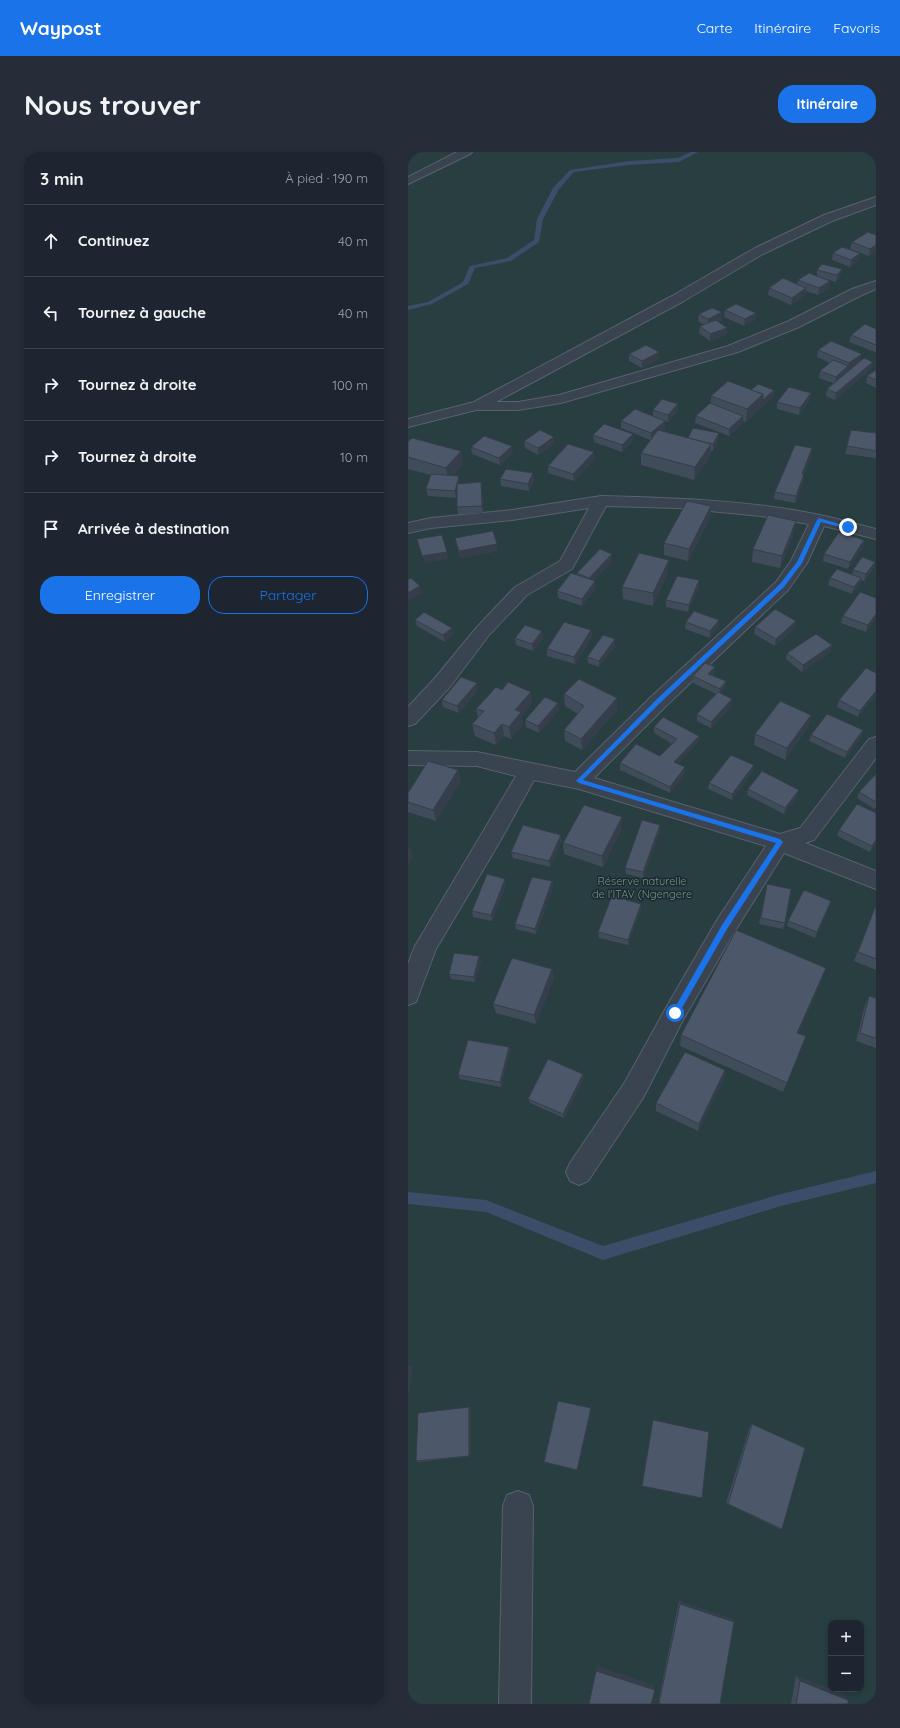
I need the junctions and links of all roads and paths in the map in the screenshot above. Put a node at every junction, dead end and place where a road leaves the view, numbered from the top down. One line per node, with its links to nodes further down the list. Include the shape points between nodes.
1 (466, 152): 2 (street)
2 (408, 181)
3 (876, 201): 5 (street, via 828,218 759,251 677,299)
4 (876, 285): 5 (street, via 794,324 733,349 561,399 518,406)
5 (476, 406): 6 (street)
6 (408, 423)
7 (602, 501): 8 (street, via 680,503); 9 (street); 11 (street, via 566,565 521,592 483,631 442,683)
8 (819, 520): 10 (street); 15 (street, via 800,563 782,586 666,694)
9 (408, 528)
10 (876, 534)
11 (408, 719)
12 (876, 744): 16 (street, via 806,834)
13 (408, 758): 14 (street, via 477,759)
14 (529, 771): 15 (street); 18 (street, via 426,946)
15 (579, 781): 16 (street)
16 (780, 842): 17 (street); 19 (street, via 725,927 634,1090)
17 (876, 880)
18 (408, 995)
19 (579, 1172)
20 (518, 1506): 21 (street)
21 (515, 1704)

